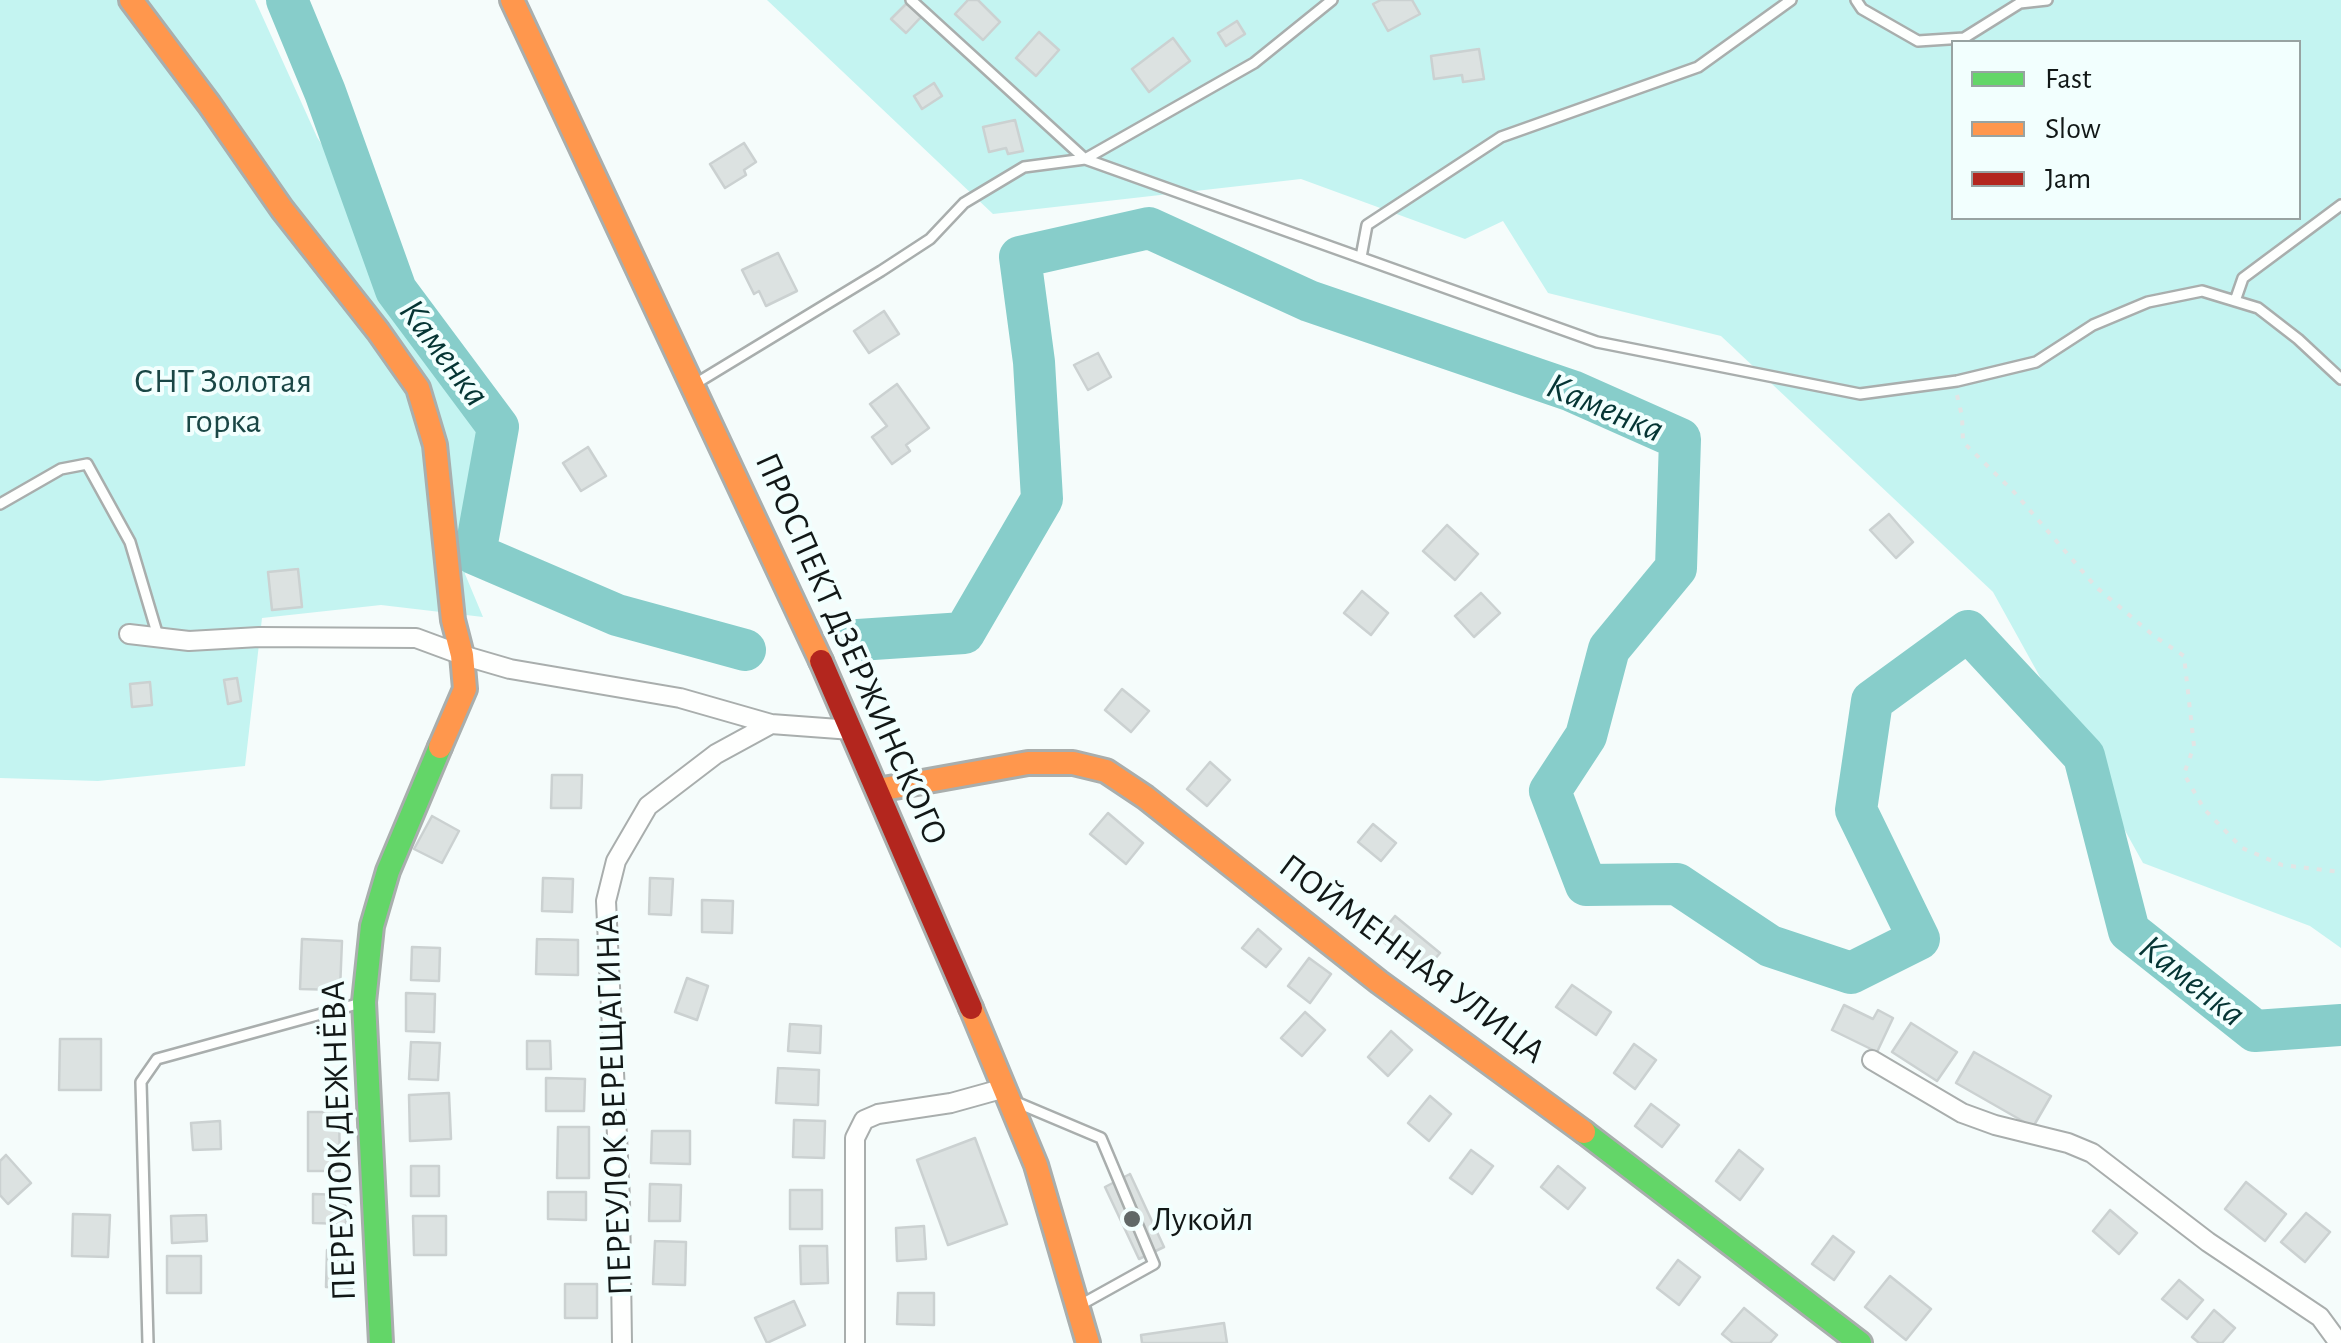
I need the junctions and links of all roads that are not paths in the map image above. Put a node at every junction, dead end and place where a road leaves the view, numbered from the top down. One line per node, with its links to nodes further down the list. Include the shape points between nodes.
1 (131, 0): 17 (street, ПЕРЕУЛОК ДЕЖНЁВА, via 418,388 434,444)
2 (512, 0): 13 (street, ПРОСПЕКТ ДЗЕРЖИНСКОГО)
3 (911, 0): 8 (lane)
4 (1332, 0): 8 (lane, via 1254,64)
5 (1791, 0): 10 (lane, via 1698,67 1501,137 1367,225)
6 (1856, 0): 7 (lane, via 1862,10 1918,41 1964,38 2020,3)
7 (2047, 0)
8 (1085, 159): 10 (lane); 13 (lane, via 1024,166 964,203 914,250)
9 (2341, 205): 11 (lane, via 2243,278)
10 (1361, 258): 11 (lane, via 1597,342 1860,394 2036,362 2093,325 2148,302 2202,291)
11 (2234, 301): 12 (lane, via 2258,308)
12 (2341, 379)
13 (693, 385): 19 (street, ПРОСПЕКТ ДЗЕРЖИНСКОГО)
14 (0, 504): 16 (lane, via 61,469 88,464 130,542)
15 (129, 634): 16 (street)
16 (158, 636): 17 (street, via 416,638)
17 (462, 655): 18 (street, via 680,698); 21 (street, ПЕРЕУЛОК ДЕЖНЁВА, via 464,689 388,870 372,926)
18 (770, 724): 19 (street); 27 (street, ПЕРЕУЛОК ВЕРЕЩАГИНА, via 716,754 648,806 616,861 606,901)
19 (852, 730): 20 (street, ПРОСПЕКТ ДЗЕРЖИНСКОГО)
20 (878, 790): 23 (street, ПРОСПЕКТ ДЗЕРЖИНСКОГО); 30 (street, ПОЙМЕННАЯ УЛИЦА, via 1028,763 1106,771)
21 (364, 1002): 25 (lane, via 156,1059 141,1082); 26 (street, ПЕРЕУЛОК ДЕЖНЁВА)
22 (1872, 1060): 31 (street, via 1962,1113 2092,1152 2320,1317)
23 (1008, 1094): 24 (street, ПРОСПЕКТ ДЗЕРЖИНСКОГО); 24 (lane, via 1101,1138 1154,1264); 28 (street, via 864,1120 855,1138)
24 (1079, 1306): 29 (street, ПРОСПЕКТ ДЗЕРЖИНСКОГО)
25 (148, 1343)
26 (380, 1343)
27 (622, 1343)
28 (855, 1343)
29 (1088, 1343)
30 (1860, 1343)
31 (2339, 1343)

